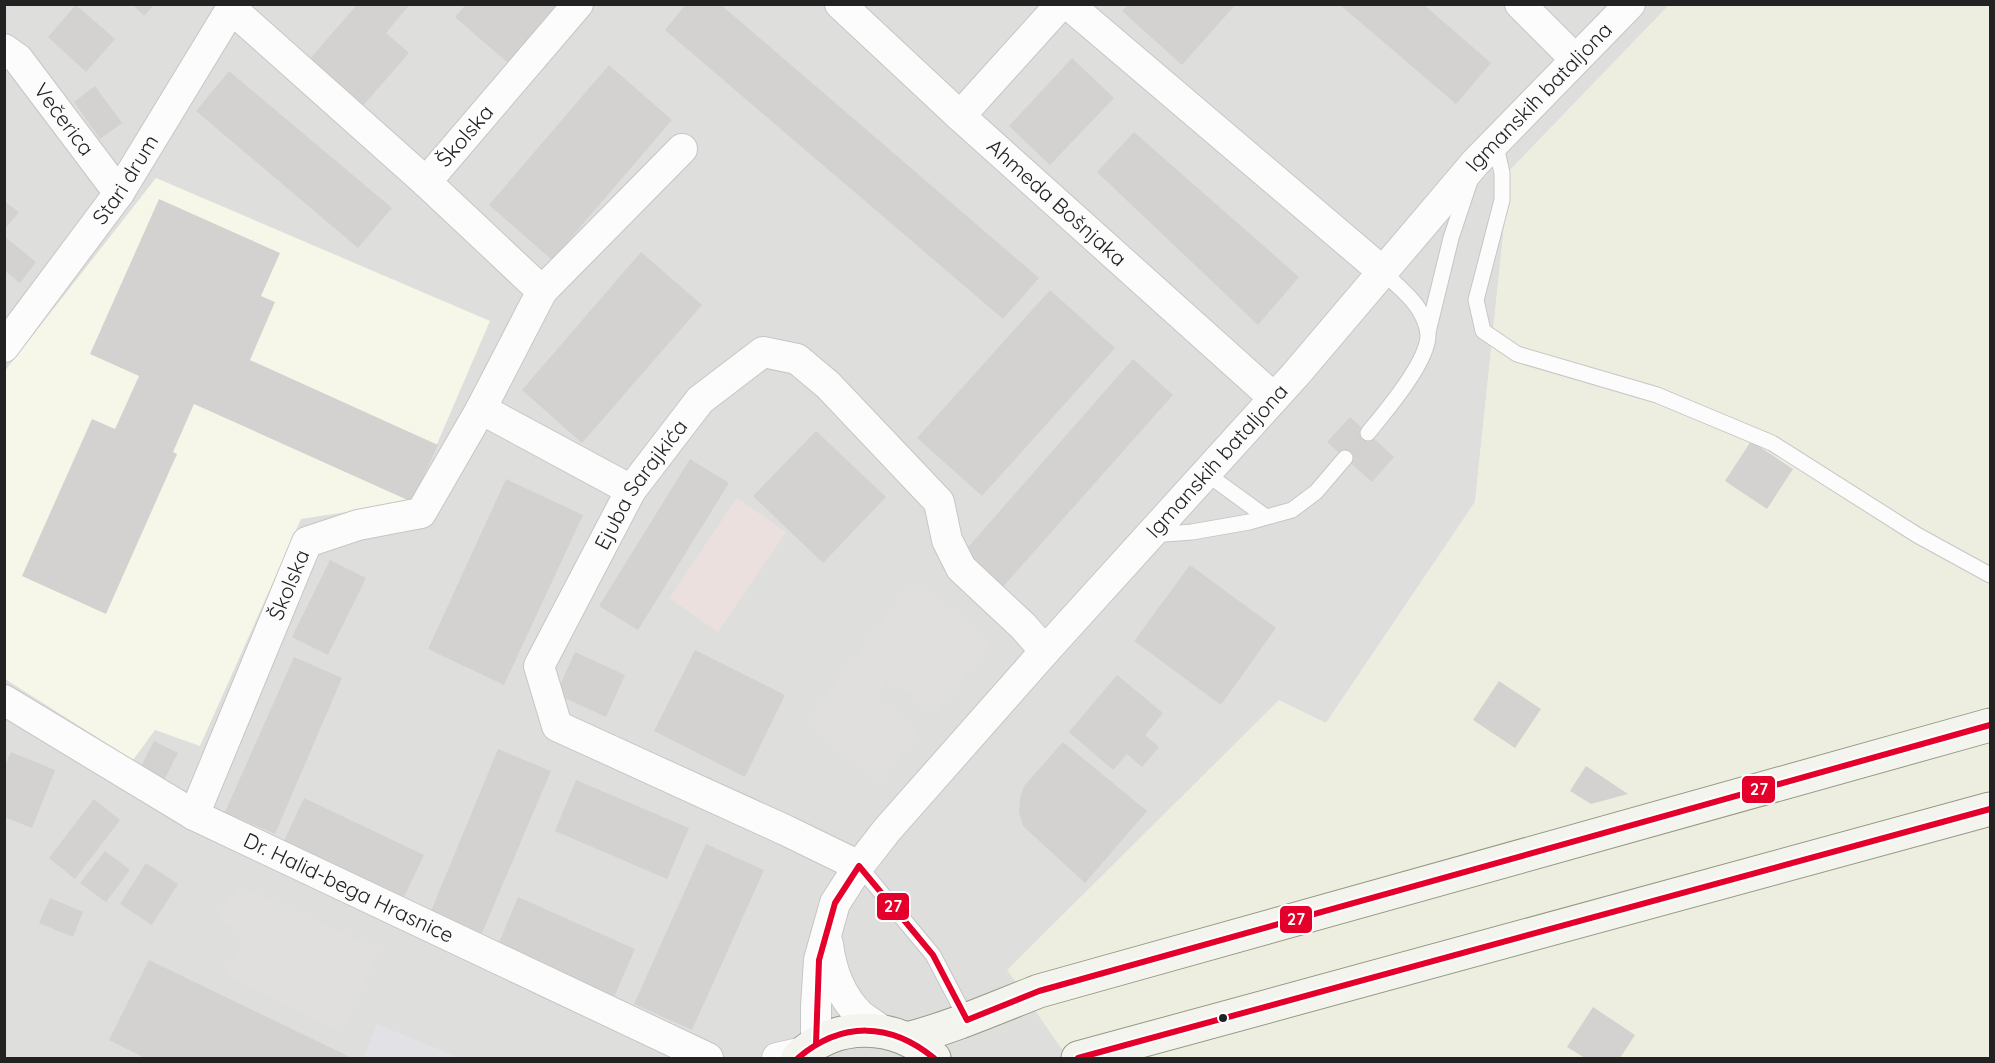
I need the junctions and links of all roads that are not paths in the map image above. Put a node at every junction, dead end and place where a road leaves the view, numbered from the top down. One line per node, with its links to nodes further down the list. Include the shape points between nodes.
1 (578, 4): 14 (street, Školska)
2 (840, 4): 10 (street, Ahmeda Bošnjaka)
3 (1061, 4): 10 (street)
4 (1068, 4): 16 (street)
5 (1520, 4): 9 (street)
6 (1630, 4): 9 (street, Igmanskih bataljona)
7 (233, 7): 14 (street); 15 (street, Stari drum)
8 (4, 49): 15 (street, Večerica, via 18,60)
9 (1575, 59): 11 (street, Igmanskih bataljona)
10 (960, 117): 20 (street, Ahmeda Bošnjaka)
11 (1495, 142): 13 (street, Igmanskih bataljona); 28 (lane, via 1503,200 1476,300 1483,331 1517,354 1658,395 1772,443 1917,535)
12 (682, 149): 17 (street)
13 (1475, 163): 16 (street, Igmanskih bataljona); 18 (lane, via 1451,238)
14 (426, 182): 17 (street, Školska)
15 (119, 193): 19 (street, Stari drum)
16 (1382, 271): 18 (lane, via 1418,307); 20 (street, Igmanskih bataljona)
17 (542, 291): 21 (street, Školska)
18 (1428, 335): 22 (lane, via 1412,373)
19 (4, 347)
20 (1274, 398): 24 (street, Igmanskih bataljona)
21 (481, 409): 25 (street); 33 (street, Školska, via 421,513 358,525 307,543)
22 (1368, 433)
23 (1345, 458): 26 (lane, via 1316,492 1292,510)
24 (1207, 474): 26 (lane); 27 (street, Igmanskih bataljona)
25 (631, 490): 29 (street, Ejuba Sarajkića, via 700,400 763,352 797,359 939,502 947,540 962,568); 34 (street, Ejuba Sarajkića, via 539,666 557,726)
26 (1266, 517): 27 (lane, via 1192,532)
27 (1151, 535): 29 (street, Igmanskih bataljona)
28 (1990, 575)
29 (1045, 651): 34 (street, Igmanskih bataljona, via 887,830)
30 (4, 700): 33 (street, Dr. Halid-bega Hrasnice)
31 (1990, 725): 36 (main road, via 1039,991)
32 (1990, 809): 41 (main road)
33 (194, 815): 39 (street, Dr. Halid-bega Hrasnice)
34 (860, 866): 35 (street, Igmanskih bataljona, via 835,903); 36 (lane, via 933,955)
35 (827, 933): 37 (street, Igmanskih bataljona, via 830,963 842,990 860,1014); 38 (street, Igmanskih bataljona, via 819,960 816,1006)
36 (967, 1020): 37 (main road, via 934,1032)
37 (895, 1035): 38 (main road, via 869,1030 842,1033); 40 (main road, via 926,1050)
38 (799, 1053)
39 (711, 1058)
40 (934, 1059)
41 (1078, 1059)

